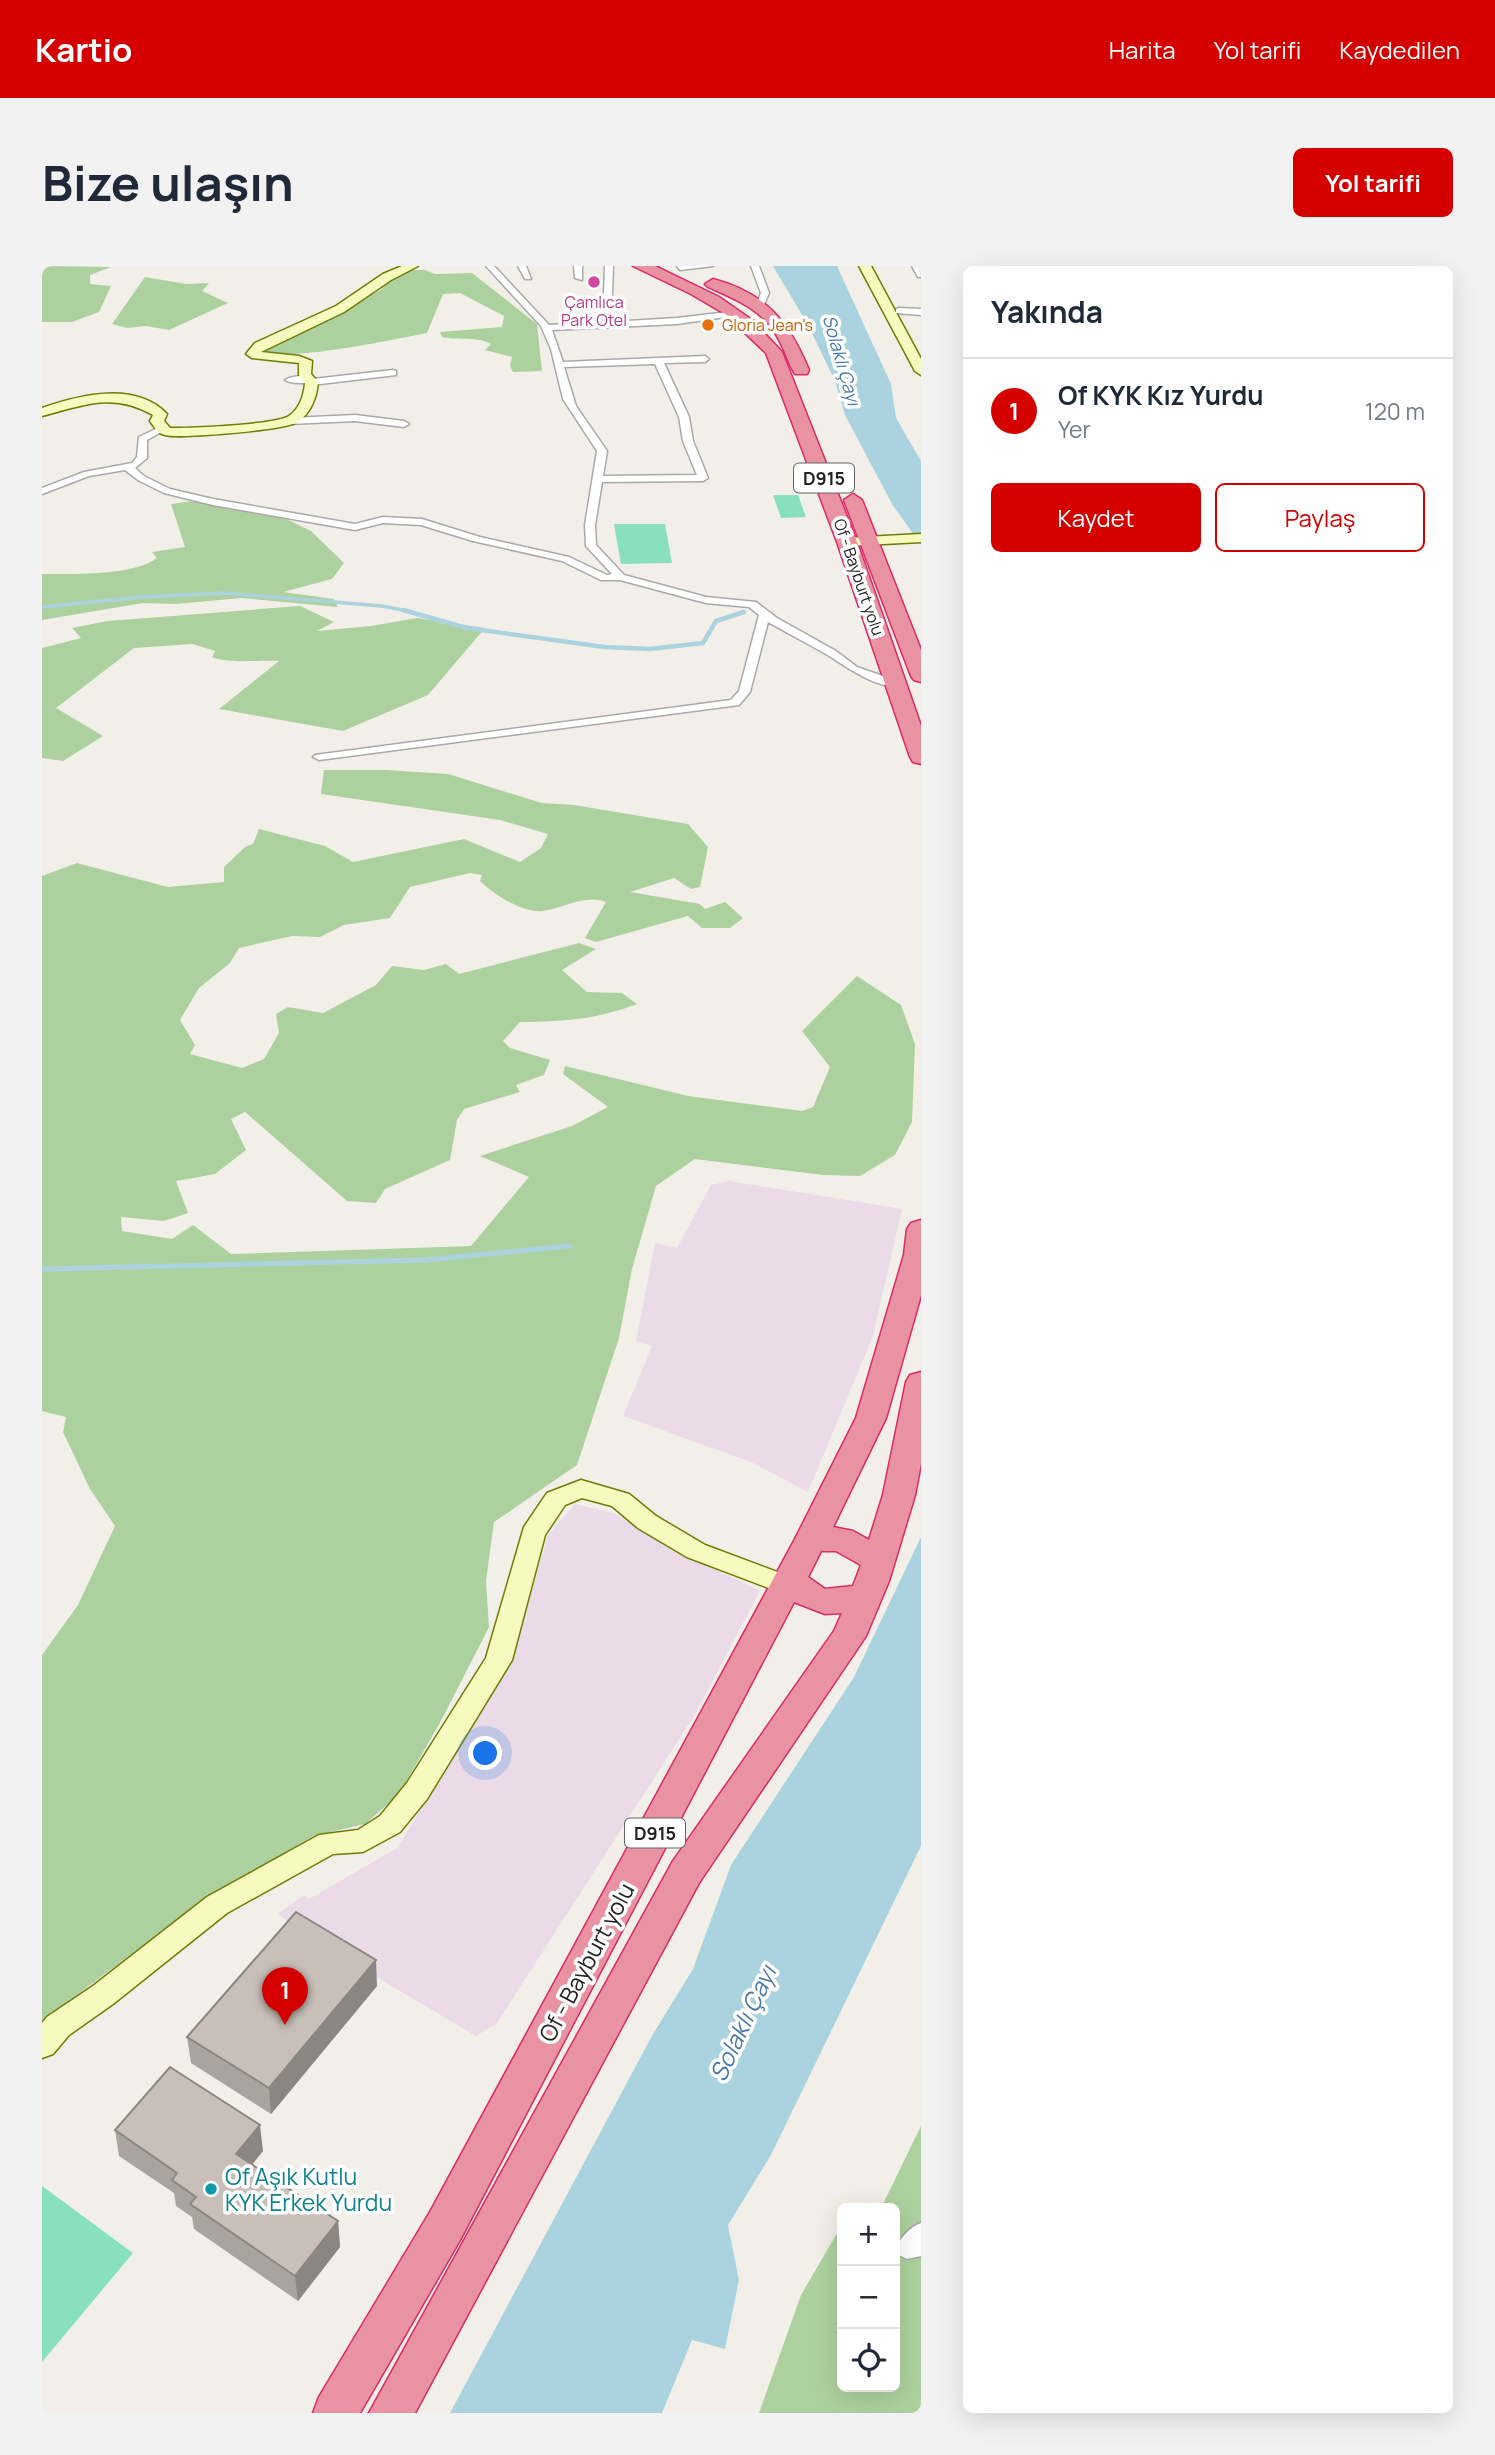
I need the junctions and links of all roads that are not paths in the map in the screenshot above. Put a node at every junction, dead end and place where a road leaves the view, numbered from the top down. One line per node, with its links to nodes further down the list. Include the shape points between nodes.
1 (412, 266): 29 (street, via 340,309 259,346 252,354 306,361 305,375)
2 (490, 266): 21 (street, via 500,281 534,308)
3 (522, 266): 14 (street)
4 (578, 266): 15 (street)
5 (609, 266): 20 (street)
6 (641, 266): 19 (highway, Of - Bayburt yolu / D915, via 682,283)
7 (709, 266): 12 (street)
8 (755, 266): 16 (street, via 765,293)
9 (864, 266): 26 (street)
10 (876, 266): 17 (street)
11 (916, 266): 13 (street)
12 (675, 267): 16 (highway)
13 (921, 275)
14 (528, 277)
15 (579, 278)
16 (759, 306): 19 (highway); 19 (highway, via 753,318); 30 (highway, via 784,330)
17 (899, 311): 18 (street); 22 (street)
18 (921, 312)
19 (732, 313): 20 (street); 41 (highway, Of - Bayburt yolu / D915, via 774,352)
20 (607, 324): 21 (street)
21 (547, 328): 25 (street)
22 (921, 354)
23 (705, 359): 24 (street)
24 (658, 361): 25 (street); 37 (street, via 684,417 703,478)
25 (561, 365): 37 (street, via 565,393 602,451)
26 (921, 371)
27 (393, 373): 29 (street)
28 (289, 380): 29 (street)
29 (311, 381): 32 (street, via 311,395)
30 (808, 388)
31 (42, 412): 34 (street, via 98,396 128,398 160,414 157,421)
32 (290, 421): 33 (street, via 355,418); 34 (street, via 205,432)
33 (404, 424)
34 (162, 429): 35 (street, via 142,439 142,458)
35 (128, 467): 38 (street, via 86,474); 42 (street, via 167,491 213,502 355,527 383,520 422,522 565,559 605,578)
36 (844, 477): 40 (highway, Of - Bayburt yolu / D915)
37 (599, 479): 42 (street, via 591,546)
38 (42, 491)
39 (921, 538): 40 (street)
40 (874, 541): 41 (street); 44 (highway, Of - Bayburt yolu / D915)
41 (847, 542): 45 (highway, Of - Bayburt yolu / D915)
42 (620, 577): 43 (street, via 681,596 752,604)
43 (765, 614): 45 (street, via 853,668); 46 (street, via 744,692 735,703)
44 (921, 676)
45 (896, 684): 47 (highway, Of - Bayburt yolu / D915)
46 (319, 757)
47 (921, 757)
48 (921, 1229): 50 (highway, Of - Bayburt yolu / D915, via 918,1255 871,1419)
49 (921, 1382): 51 (highway, D915, via 899,1495)
50 (811, 1539): 51 (highway, via 842,1539); 52 (highway, Of - Bayburt yolu / D915)
51 (879, 1561): 53 (highway, D915)
52 (788, 1583): 53 (highway, via 821,1601); 54 (street, via 696,1551 620,1500 581,1489 556,1499 533,1533 499,1660 417,1791 390,1824 363,1841 329,1843 217,1905 58,2026); 57 (highway, Of - Bayburt yolu / D915, via 445,2226)
53 (866, 1596): 58 (highway, D915, via 849,1636 686,1872)
54 (42, 2045)
55 (921, 2233): 56 (street, via 907,2248)
56 (921, 2246)
57 (335, 2413)
58 (391, 2413)

